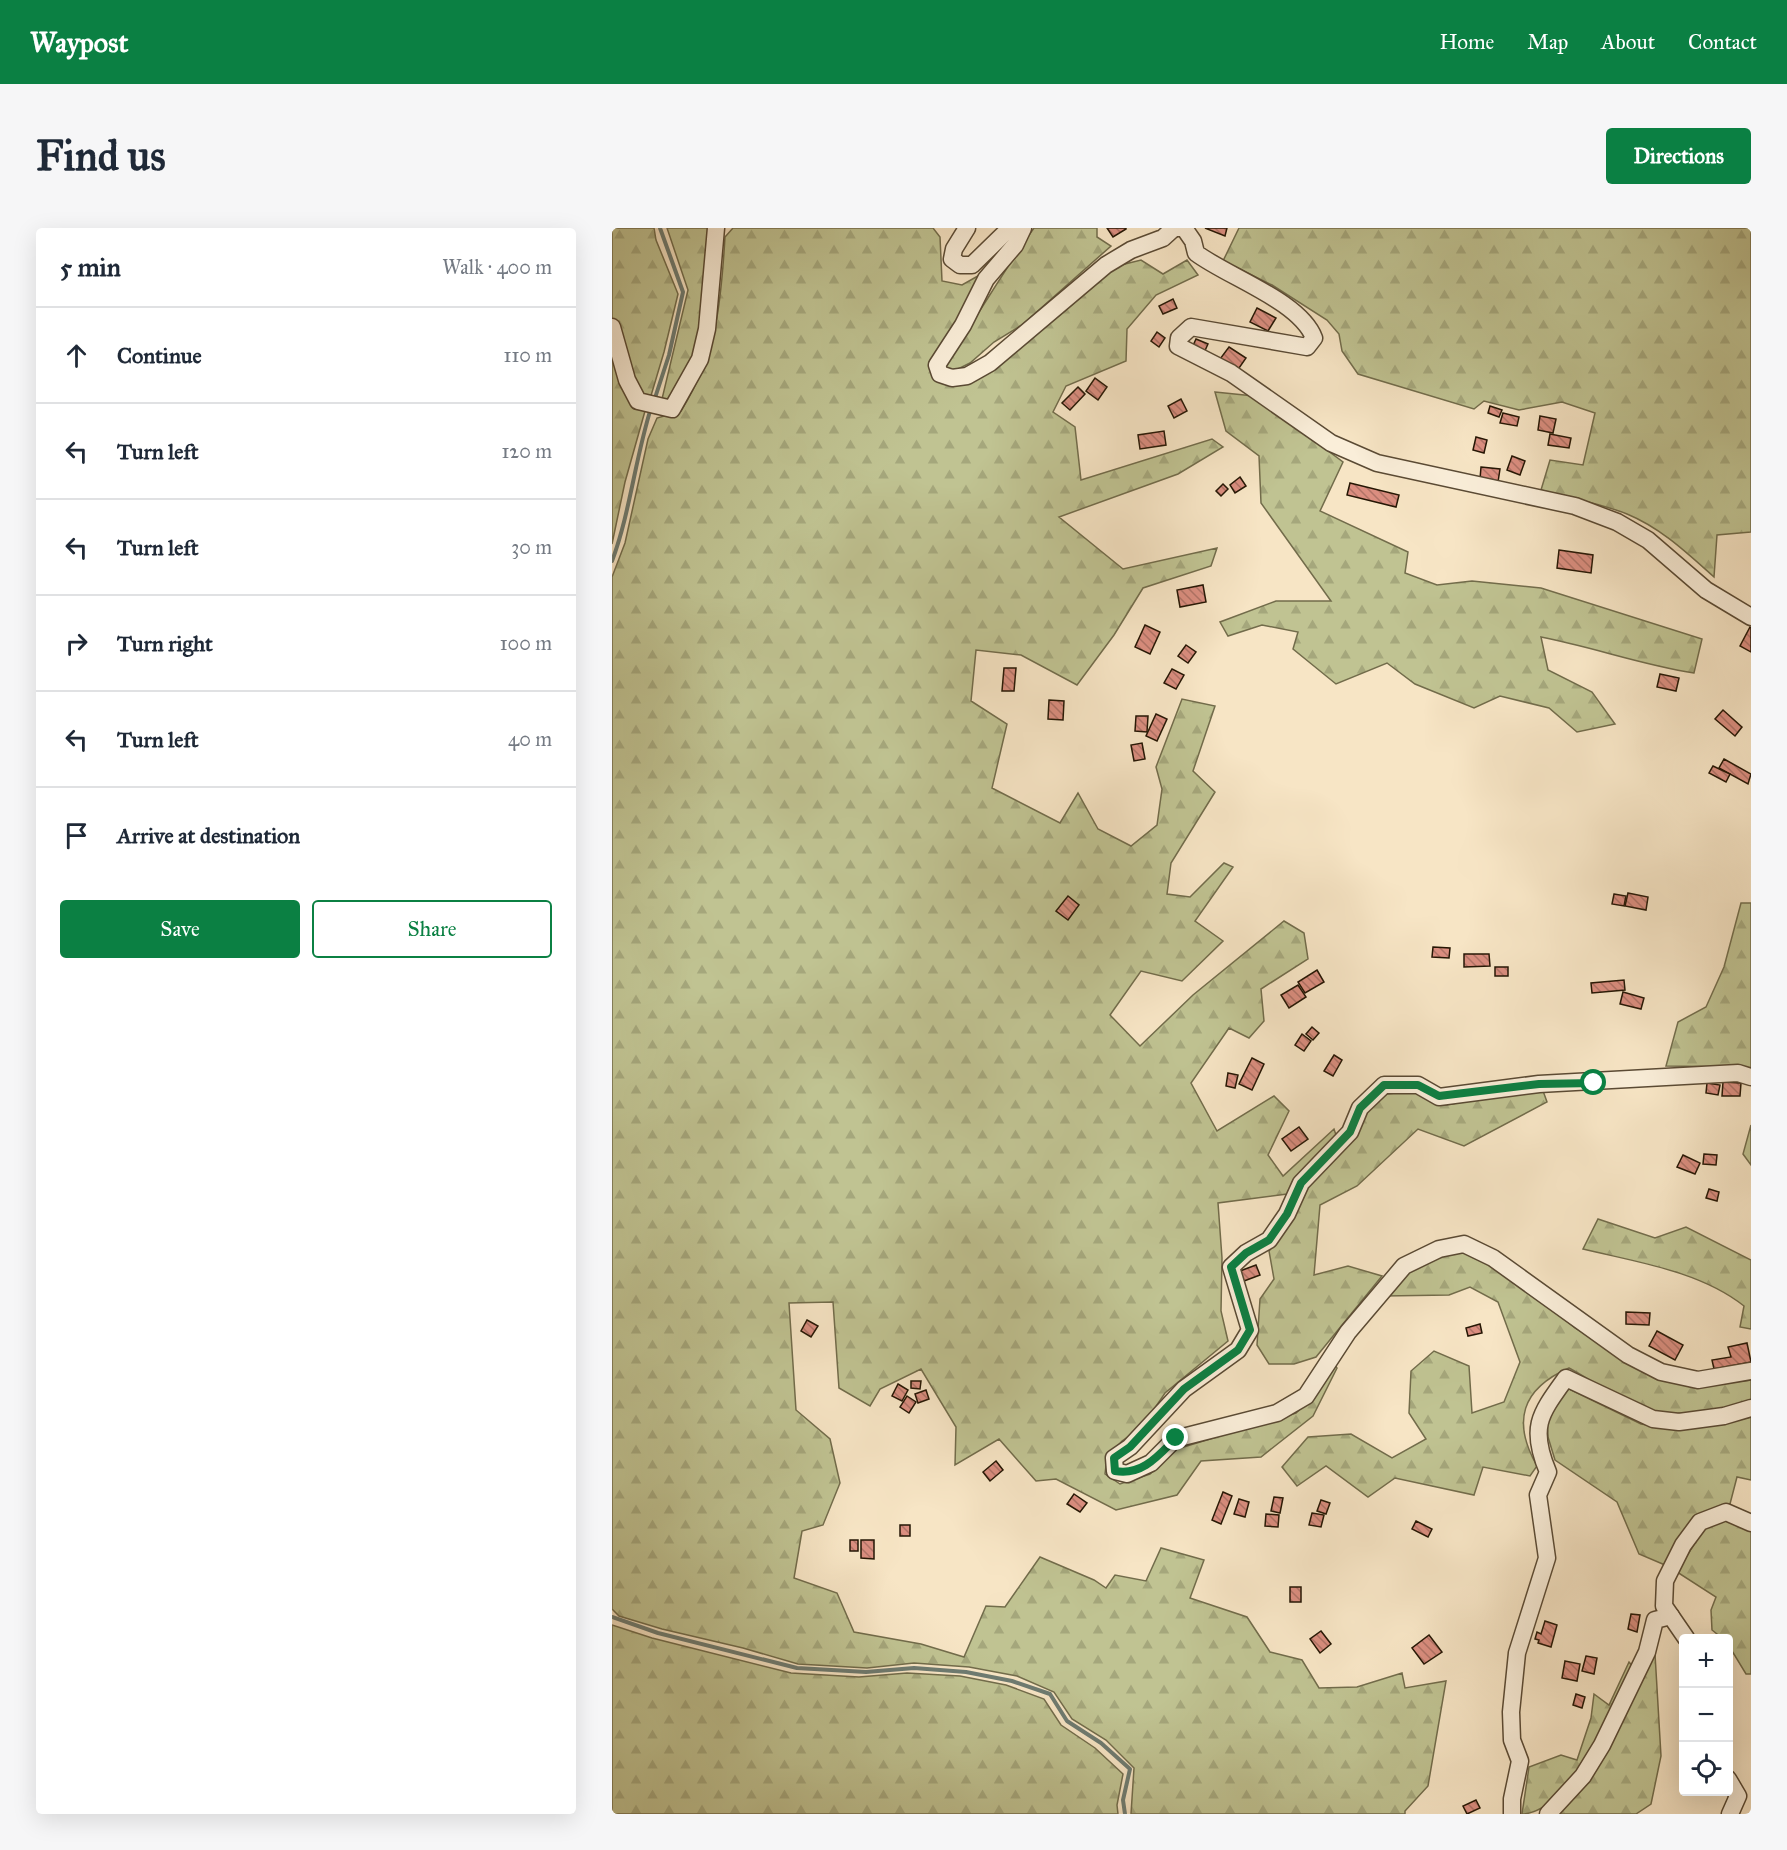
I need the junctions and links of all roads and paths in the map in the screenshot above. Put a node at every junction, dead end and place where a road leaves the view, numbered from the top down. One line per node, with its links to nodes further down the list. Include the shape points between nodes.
1 (716, 228): 6 (street, via 707,329 700,359 672,409 638,401)
2 (967, 228): 3 (street, via 952,259 960,265 972,265)
3 (1010, 228)
4 (1023, 228): 5 (street, via 1015,245 986,279 937,365 940,374 952,378 967,376 990,363 1106,265 1163,238)
5 (1174, 228): 7 (street, via 1184,228 1196,253 1213,266 1265,291 1309,326 1314,338 1307,346 1191,327 1179,338 1178,346 1231,373 1331,443 1377,463 1575,506 1617,522 1648,540 1706,590)
6 (612, 327)
7 (1751, 617)
8 (1751, 1077): 9 (street, via 1738,1073 1539,1084 1439,1096 1418,1085 1384,1085 1360,1108 1350,1132 1301,1183 1269,1240 1231,1267 1250,1330 1238,1350 1184,1389 1130,1447 1114,1458 1115,1471 1127,1474 1151,1463 1176,1438 1277,1413 1306,1396 1348,1332 1404,1266 1464,1244 1493,1258 1628,1354 1661,1372 1698,1380)
9 (1751, 1371)
10 (1751, 1408): 15 (street, via 1679,1422 1653,1419 1566,1378 1541,1412 1539,1434 1548,1472 1538,1495 1547,1558 1516,1653 1512,1740 1520,1761)
11 (1751, 1523): 12 (street, via 1726,1512 1700,1522 1665,1581 1664,1606)
12 (1671, 1616): 13 (street); 16 (street, via 1655,1620 1647,1652 1602,1745 1583,1776)
13 (1683, 1634)
14 (1733, 1788): 17 (street, via 1738,1796)
15 (1512, 1814)
16 (1548, 1814)
17 (1730, 1814)

